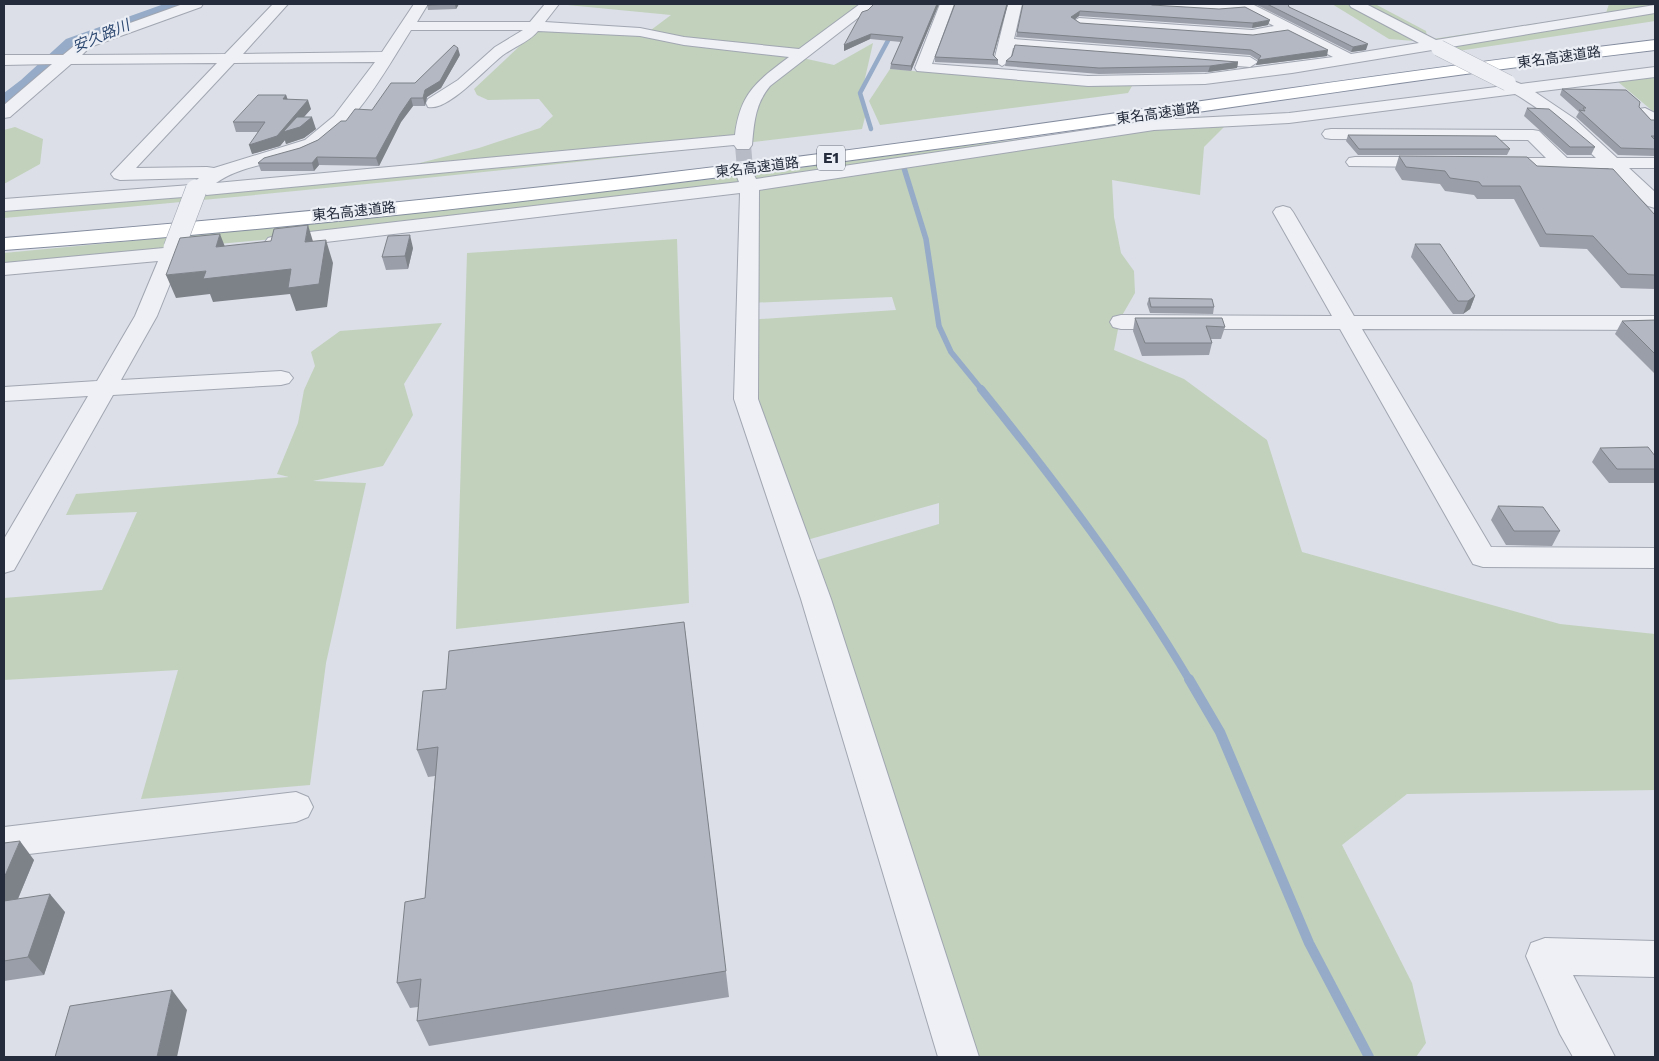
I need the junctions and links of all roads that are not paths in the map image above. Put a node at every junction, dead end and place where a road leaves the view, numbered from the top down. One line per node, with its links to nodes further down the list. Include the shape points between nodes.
1 (175, 4): 30 (street, via 86,34)
2 (196, 4): 26 (street, via 97,38)
3 (281, 4): 27 (street)
4 (421, 4): 15 (street)
5 (552, 4): 16 (street)
6 (869, 4): 24 (street)
7 (947, 4): 33 (street, via 923,68)
8 (1015, 4): 20 (street)
9 (1081, 4): 14 (street)
10 (1151, 4): 12 (street, via 1218,8)
11 (1356, 4): 22 (street)
12 (1243, 5): 17 (street)
13 (1655, 9): 22 (street)
14 (1079, 22): 17 (street, via 1252,34); 23 (street)
15 (406, 26): 16 (street); 25 (street)
16 (534, 26): 24 (street, via 640,32 684,41); 36 (street, via 527,35 500,50 464,83)
17 (1288, 28): 28 (street)
18 (1655, 34): 34 (highway, 東名高速道路 / E1)
19 (1574, 38): 34 (highway)
20 (1006, 43): 23 (street); 33 (street)
21 (1655, 45): 52 (highway, 東名高速道路 / E1, via 818,159 571,189)
22 (1436, 46): 28 (street); 35 (street, bridge)
23 (1077, 49): 31 (street, via 1248,61)
24 (802, 54): 47 (street, via 753,95 747,109 744,142)
25 (384, 57): 27 (street); 45 (street, via 339,120 311,144)
26 (64, 59): 27 (street); 30 (street); 37 (street)
27 (229, 59): 45 (street, via 120,174)
28 (1349, 59): 31 (street)
29 (4, 60): 30 (street)
30 (45, 60)
31 (1270, 71): 33 (street, via 1206,79 1120,82)
32 (1655, 72): 35 (street)
33 (998, 74)
34 (1243, 86): 51 (highway, 東名高速道路 / E1, via 914,134 596,172)
35 (1512, 86): 43 (street, via 1547,106); 46 (street, via 1289,118 1154,126)
36 (434, 103)
37 (4, 113)
38 (1331, 134): 42 (street, via 1533,135)
39 (1355, 162): 40 (street)
40 (1454, 162)
41 (1483, 162): 42 (street)
42 (1562, 163): 43 (street)
43 (1615, 163): 44 (street); 48 (street)
44 (1655, 163)
45 (219, 172): 47 (street)
46 (748, 181): 53 (street); 68 (street, via 746,399 816,599)
47 (196, 190): 49 (street); 55 (street, bridge)
48 (1655, 202)
49 (4, 205)
50 (1283, 212): 58 (street)
51 (4, 229)
52 (4, 244)
53 (258, 244)
54 (219, 249): 55 (street)
55 (172, 251): 56 (street); 61 (street, via 146,316)
56 (4, 269)
57 (1121, 322): 58 (street)
58 (1346, 322): 59 (street); 63 (street, via 1483,557)
59 (1655, 323)
60 (281, 378): 61 (street)
61 (105, 388): 62 (street); 64 (street)
62 (4, 394)
63 (1655, 558)
64 (4, 563)
65 (296, 807): 66 (street)
66 (4, 842)
67 (1655, 959): 69 (street, via 1545,956)
68 (959, 1057)
69 (1595, 1057)

